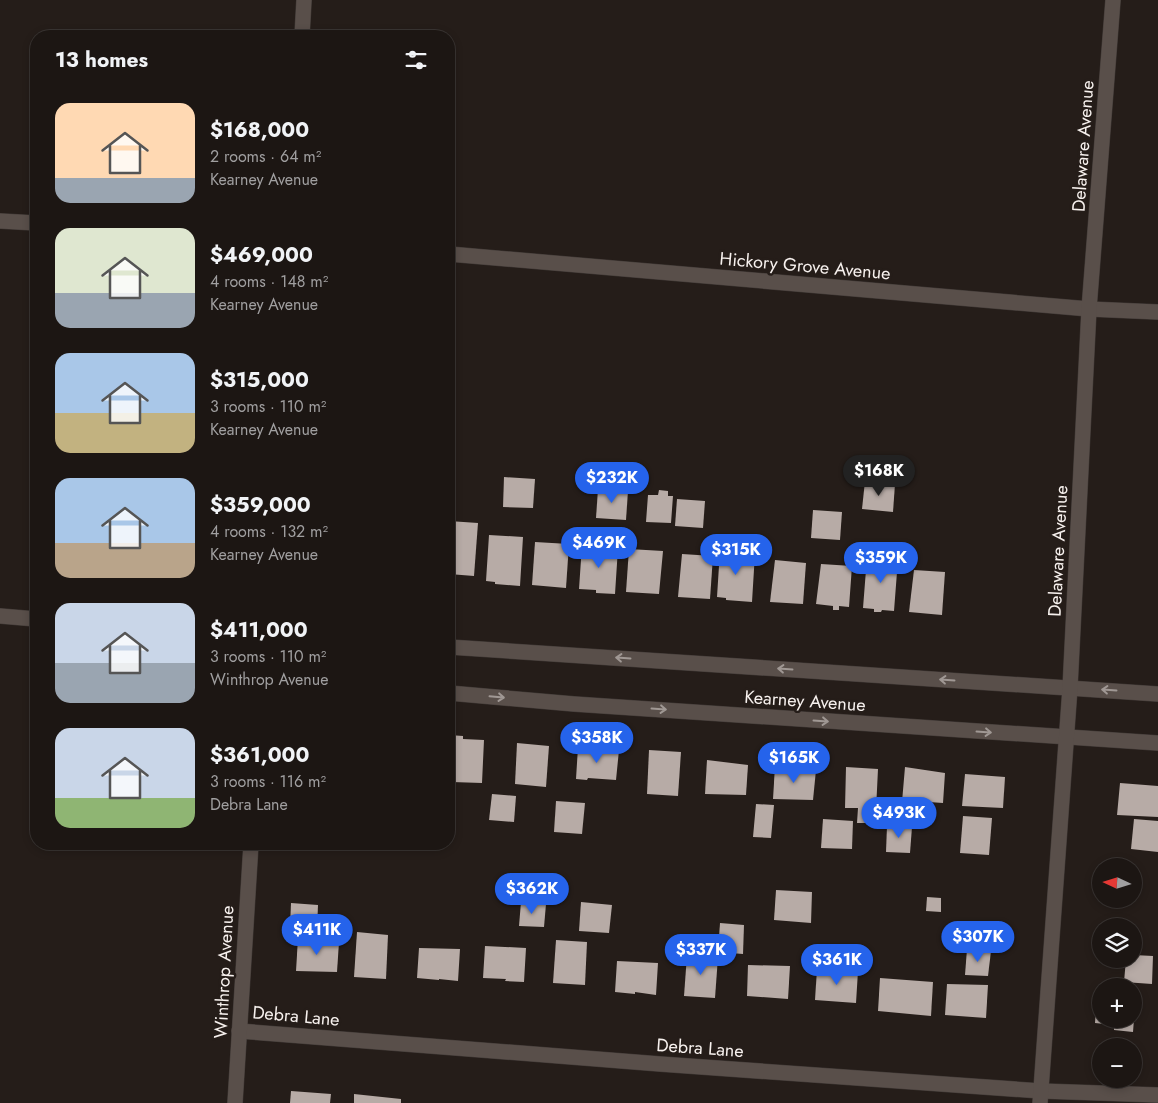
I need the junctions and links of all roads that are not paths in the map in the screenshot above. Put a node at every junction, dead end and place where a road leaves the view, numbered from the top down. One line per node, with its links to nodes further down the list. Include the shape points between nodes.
1 (304, 0): 3 (street)
2 (1113, 0): 7 (street, Delaware Avenue)
3 (302, 30)
4 (0, 221): 5 (street)
5 (30, 223)
6 (455, 255): 7 (street, Hickory Grove Avenue)
7 (1089, 309): 8 (street, Hickory Grove Avenue); 12 (street, Delaware Avenue)
8 (1158, 312)
9 (0, 616): 10 (street)
10 (30, 618)
11 (455, 646): 12 (street, Kearney Avenue, one-way to 11)
12 (1070, 688): 14 (street, Kearney Avenue, one-way to 12); 15 (street, Delaware Avenue)
13 (455, 693): 15 (street, Kearney Avenue, one-way to 15)
14 (1158, 694)
15 (1066, 738): 16 (street, Kearney Avenue); 20 (street, Delaware Avenue)
16 (1158, 743)
17 (251, 850): 18 (street, Winthrop Avenue)
18 (239, 1031): 20 (street, Debra Lane); 21 (street, Winthrop Avenue)
19 (1158, 1095): 20 (street, Debra Lane)
20 (1041, 1097)
21 (235, 1103)

